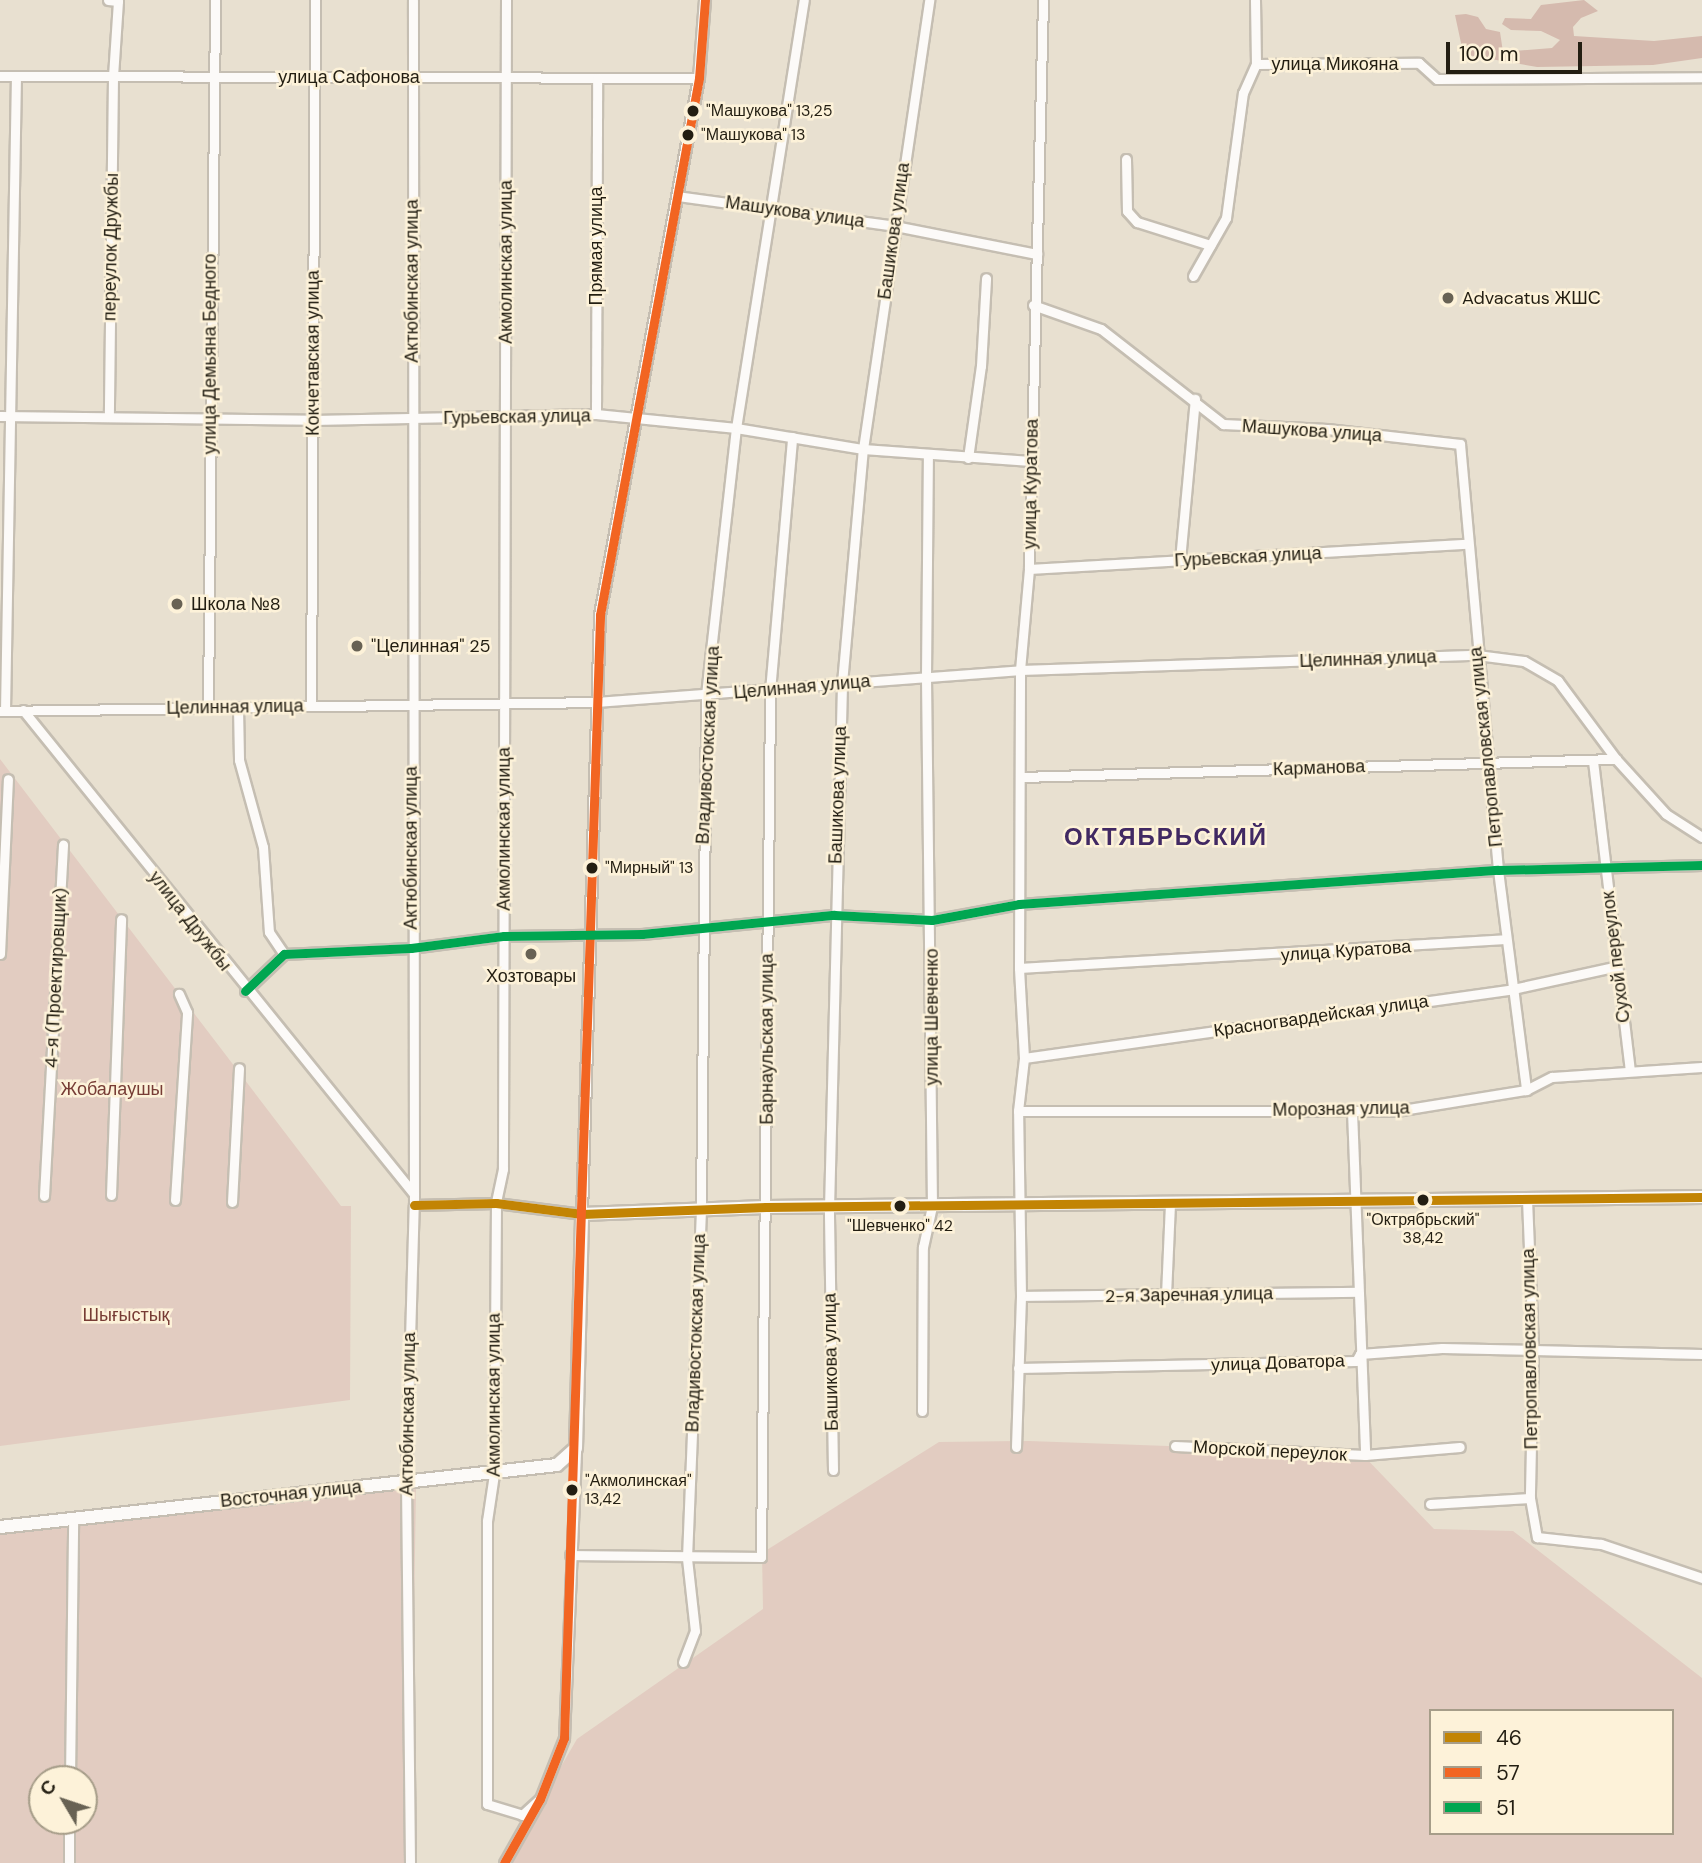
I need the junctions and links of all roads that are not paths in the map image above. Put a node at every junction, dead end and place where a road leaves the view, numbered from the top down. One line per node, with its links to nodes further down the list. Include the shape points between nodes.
1 (108, 0): 15 (street, переулок Дружбы, via 118,1)
2 (215, 0): 14 (street, улица Демьяна Бедного)
3 (315, 0): 16 (street, Кокчетавская улица)
4 (413, 0): 17 (street, Актюбинская улица)
5 (506, 0): 19 (street, Акмолинская улица)
6 (705, 0): 21 (street)
7 (804, 0): 24 (street, Владивостокская улица)
8 (929, 0): 25 (street, Башикова улица)
9 (1043, 0): 27 (street, улица Куратова)
10 (1255, 0): 11 (street)
11 (1256, 64): 18 (street, улица Микояна, via 1419,63 1437,79); 26 (street, via 1243,93 1226,218)
12 (0, 76): 13 (street, улица Сафонова)
13 (16, 76): 15 (street, улица Сафонова); 33 (street)
14 (213, 76): 15 (street, улица Сафонова); 16 (street, улица Сафонова); 35 (street, улица Демьяна Бедного)
15 (113, 77): 34 (street, переулок Дружбы)
16 (314, 77): 17 (street, улица Сафонова); 39 (street, Кокчетавская улица)
17 (413, 77): 19 (street, улица Сафонова); 38 (street, Актюбинская улица)
18 (1702, 77)
19 (505, 78): 20 (street, улица Сафонова); 36 (street, Акмолинская улица)
20 (597, 78): 21 (street, улица Сафонова); 32 (street, Прямая улица)
21 (699, 78): 23 (street)
22 (1126, 159): 26 (street, via 1127,211 1137,222)
23 (677, 196): 24 (street, Машукова улица); 37 (street)
24 (772, 207): 25 (street, Машукова улица); 40 (street, Владивостокская улица)
25 (895, 226): 27 (street, Машукова улица); 43 (street, Башикова улица)
26 (1210, 245): 28 (street)
27 (1037, 254): 30 (street, улица Куратова)
28 (1193, 276)
29 (986, 278): 45 (street, via 981,366)
30 (1033, 305): 31 (street, Машукова улица, via 1074,315 1101,329); 46 (street, улица Куратова)
31 (1195, 399): 42 (street, Машукова улица, via 1223,424 1327,429); 48 (street)
32 (596, 414): 36 (street, Гурьевская улица); 37 (street, Гурьевская улица)
33 (4, 416): 34 (street, Гурьевская улица); 63 (street)
34 (109, 417): 35 (street, Гурьевская улица)
35 (210, 417): 39 (street, Гурьевская улица); 61 (street, улица Демьяна Бедного)
36 (507, 418): 38 (street, Гурьевская улица); 58 (street, Акмолинская улица)
37 (637, 418): 40 (street, Гурьевская улица); 56 (street, via 600,615)
38 (411, 419): 39 (street, Гурьевская улица); 57 (street, Актюбинская улица)
39 (313, 420): 59 (street, Кокчетавская улица)
40 (736, 428): 41 (street, Гурьевская улица); 55 (street, Владивостокская улица)
41 (792, 437): 43 (street, Гурьевская улица); 54 (street, Барнаульская улица)
42 (1460, 444): 47 (street, Петропавловская улица)
43 (863, 449): 44 (street, Гурьевская улица); 53 (street, Башикова улица)
44 (928, 454): 45 (street, Гурьевская улица); 52 (street, улица Шевченко)
45 (968, 458): 46 (street, Гурьевская улица)
46 (1031, 461): 49 (street, улица Куратова)
47 (1466, 544): 48 (street, Гурьевская улица); 50 (street, Петропавловская улица)
48 (1180, 560): 49 (street, Гурьевская улица)
49 (1029, 569): 51 (street, улица Куратова)
50 (1477, 655): 51 (street, Целинная улица); 64 (street, Целинная улица, via 1524,661 1558,681); 66 (street, Петропавловская улица)
51 (1020, 670): 52 (street, Целинная улица); 67 (street, улица Куратова)
52 (926, 676): 53 (street, Целинная улица); 77 (street, улица Шевченко)
53 (842, 683): 54 (street, Целинная улица); 75 (street, Башикова улица)
54 (770, 691): 55 (street, Целинная улица); 78 (street, Барнаульская улица)
55 (706, 695): 56 (street, Целинная улица); 79 (street, Владивостокская улица)
56 (597, 702): 58 (street, Целинная улица); 80 (street)
57 (411, 704): 58 (street, Целинная улица); 59 (street, Целинная улица); 83 (street, Актюбинская улица)
58 (504, 704): 81 (street, Акмолинская улица)
59 (312, 706): 60 (street, Целинная улица)
60 (238, 707): 61 (street, Целинная улица); 85 (street, via 239,760 263,847 269,932)
61 (208, 708): 62 (street, Целинная улица)
62 (23, 710): 63 (street, Целинная улица); 89 (street, улица Дружбы)
63 (3, 711)
64 (1616, 759): 65 (street, Карманова); 69 (street, Целинная улица, via 1666,814)
65 (1593, 761): 66 (street, Карманова); 72 (street, Сухой переулок)
66 (1488, 764): 67 (street, Карманова); 73 (street, Петропавловская улица)
67 (1022, 777): 74 (street, улица Куратова)
68 (8, 779): 84 (street)
69 (1702, 837)
70 (63, 845): 100 (street, 4-я (Проектировщик))
71 (1702, 864): 72 (street)
72 (1605, 865): 73 (street); 86 (street, Сухой переулок)
73 (1498, 870): 74 (street); 82 (street, Петропавловская улица)
74 (1019, 904): 77 (street); 87 (street, улица Куратова)
75 (834, 915): 77 (street); 78 (street); 112 (street, Башикова улица)
76 (121, 919): 99 (street)
77 (932, 920): 109 (street, улица Шевченко)
78 (768, 921): 79 (street); 111 (street, Барнаульская улица)
79 (701, 925): 80 (street, via 642,934); 113 (street, Владивостокская улица)
80 (589, 934): 81 (street); 114 (street)
81 (503, 936): 83 (street); 105 (street, Акмолинская улица, via 503,1169)
82 (1505, 939): 87 (street, улица Куратова); 88 (street, Петропавловская улица)
83 (411, 948): 85 (street); 98 (street, Актюбинская улица)
84 (0, 954)
85 (284, 954): 89 (street)
86 (1618, 966): 88 (street, Красногвардейская улица); 94 (street, Сухой переулок)
87 (1019, 968): 91 (street, улица Куратова)
88 (1513, 989): 91 (street, Красногвардейская улица); 95 (street, Петропавловская улица)
89 (245, 991): 98 (street, улица Дружбы)
90 (179, 994): 103 (street, via 187,1012)
91 (1024, 1058): 96 (street, улица Куратова)
92 (1702, 1067): 94 (street, Морозная улица)
93 (239, 1068): 104 (street)
94 (1630, 1069): 95 (street, Морозная улица, via 1552,1077)
95 (1526, 1090): 97 (street, Морозная улица, via 1396,1111)
96 (1018, 1111): 97 (street, Морозная улица); 110 (street, улица Куратова)
97 (1352, 1111): 107 (street, Морской переулок)
98 (414, 1194): 108 (street, Актюбинская улица)
99 (111, 1195)
100 (44, 1196)
101 (1702, 1197): 102 (main road)
102 (1527, 1199): 107 (main road); 118 (street, Петропавловская улица)
103 (175, 1200)
104 (232, 1202)
105 (496, 1203): 108 (street); 114 (street); 129 (street, Акмолинская улица)
106 (1170, 1203): 107 (main road); 110 (main road); 116 (street)
107 (1354, 1203): 115 (street, Морской переулок)
108 (414, 1205): 130 (street, Актюбинская улица)
109 (932, 1206): 110 (main road); 112 (main road); 122 (street, улица Шевченко, via 923,1247)
110 (1021, 1206): 117 (street, улица Куратова)
111 (765, 1207): 112 (main road); 113 (main road); 136 (street, Барнаульская улица, via 761,1558)
112 (830, 1209): 128 (street, Башикова улица)
113 (701, 1211): 114 (main road); 136 (street, Владивостокская улица)
114 (582, 1214): 126 (main road)
115 (1357, 1292): 116 (street, 2-я Заречная улица); 119 (street, Морской переулок)
116 (1166, 1295): 117 (street, 2-я Заречная улица)
117 (1021, 1296): 121 (street, улица Куратова)
118 (1533, 1349): 119 (street, улица Доватора, via 1410,1349); 120 (street, улица Доватора); 131 (street, Петропавловская улица)
119 (1360, 1354): 121 (street, улица Доватора, via 1356,1361); 127 (street, Морской переулок)
120 (1702, 1354)
121 (1018, 1368): 124 (street, улица Куратова)
122 (922, 1411)
123 (1175, 1446): 127 (street, Морской переулок)
124 (1016, 1447)
125 (1460, 1447): 127 (street, Морской переулок)
126 (576, 1448): 129 (main road, Восточная улица, via 557,1465); 135 (street)
127 (1365, 1455)
128 (833, 1469)
129 (494, 1474): 130 (main road, Восточная улица); 140 (street, Акмолинская улица, via 487,1521 486,1804 522,1815)
130 (406, 1483): 133 (main road, Восточная улица); 143 (street, Актюбинская улица)
131 (1530, 1498): 132 (street); 137 (street, Петропавловская улица, via 1537,1537 1601,1544)
132 (1430, 1504)
133 (73, 1518): 134 (main road, Восточная улица); 139 (street)
134 (0, 1527)
135 (570, 1555): 136 (street); 140 (street, via 564,1738)
136 (687, 1558): 138 (street, Владивостокская улица, via 695,1631)
137 (1702, 1578)
138 (683, 1662)
139 (70, 1765)
140 (540, 1799): 144 (street)
141 (69, 1835): 142 (street)
142 (69, 1863)
143 (410, 1863)
144 (504, 1863)

